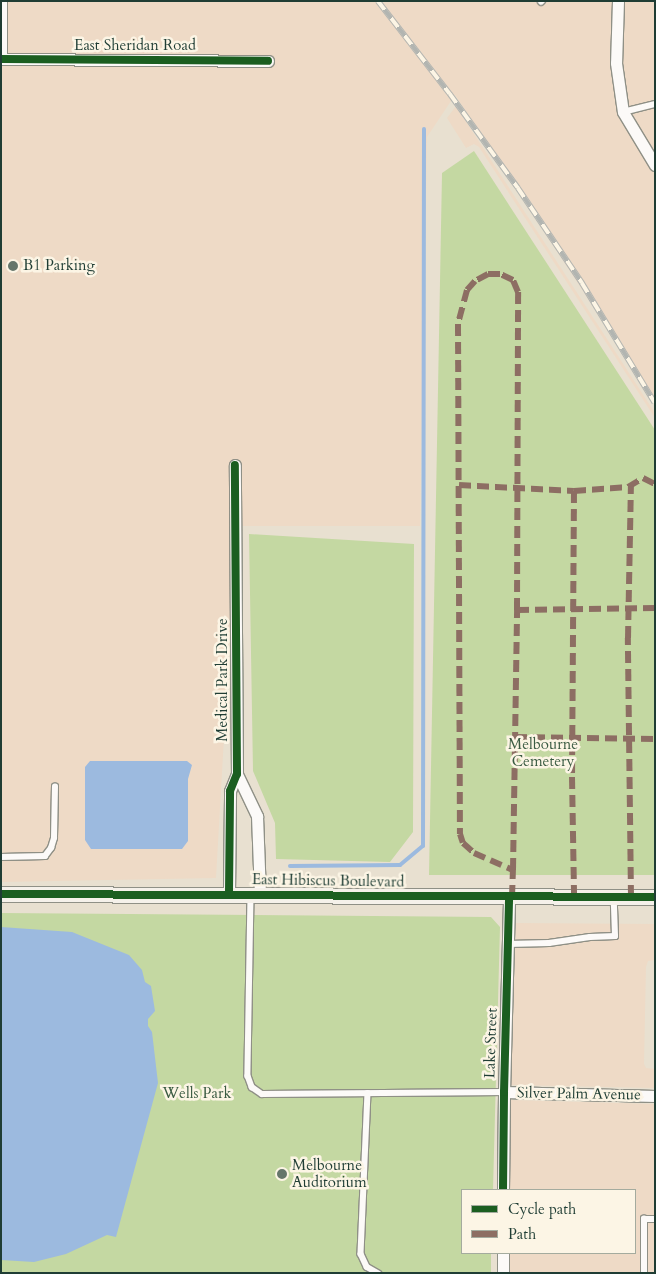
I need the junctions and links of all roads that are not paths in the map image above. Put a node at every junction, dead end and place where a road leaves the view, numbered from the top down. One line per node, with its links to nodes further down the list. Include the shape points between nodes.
1 (4, 1): 3 (lane)
2 (618, 1): 6 (street, via 616,63)
3 (2, 59): 4 (street, East Sheridan Road)
4 (268, 61)
5 (655, 104): 6 (lane)
6 (623, 112): 7 (street)
7 (655, 165)
8 (236, 465): 9 (street, Medical Park Drive)
9 (237, 774): 12 (street, Medical Park Drive, via 230,791); 14 (street, Medical Park Drive, via 257,816)
10 (55, 787): 11 (lane, via 54,838 45,856)
11 (1, 857)
12 (229, 893): 13 (street, East Hibiscus Boulevard); 14 (street, East Hibiscus Boulevard)
13 (1, 894)
14 (256, 894): 15 (street, East Hibiscus Boulevard); 20 (lane, via 248,1076 252,1087 262,1094)
15 (509, 897): 16 (street, East Hibiscus Boulevard); 18 (street, Lake Street)
16 (614, 897): 17 (street, East Hibiscus Boulevard); 18 (lane, via 615,936)
17 (655, 897)
18 (508, 944): 19 (street, Lake Street)
19 (504, 1092): 20 (lane); 21 (street, Silver Palm Avenue); 22 (street, Lake Street)
20 (368, 1093): 25 (lane, via 361,1254 367,1267)
21 (655, 1096)
22 (504, 1189)
23 (655, 1220): 27 (lane, via 644,1219)
24 (503, 1254): 26 (street)
25 (378, 1273)
26 (503, 1273)
27 (644, 1273)

